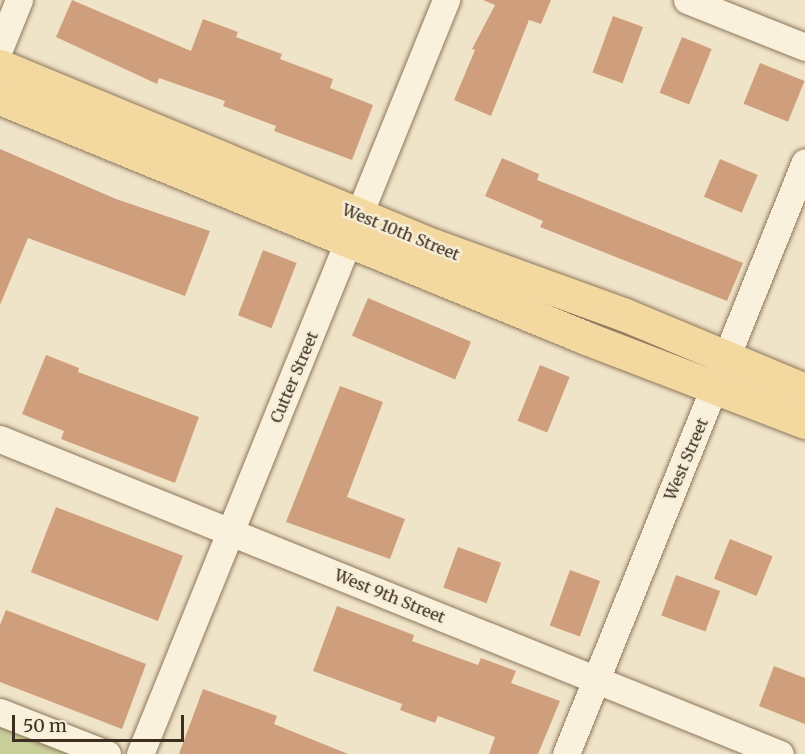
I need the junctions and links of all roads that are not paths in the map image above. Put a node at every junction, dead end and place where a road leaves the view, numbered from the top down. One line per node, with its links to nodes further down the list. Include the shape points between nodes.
1 (19, 0): 4 (street)
2 (446, 0): 9 (street, Cutter Street)
3 (687, 0): 5 (street)
4 (0, 46)
5 (805, 47)
6 (0, 66): 9 (main road, West 10th Street)
7 (0, 98): 9 (main road, West 10th Street)
8 (805, 162): 10 (street, West Street)
9 (356, 229): 10 (main road, West 10th Street, via 586,338); 14 (street, Cutter Street)
10 (722, 373): 11 (main road, West 10th Street); 12 (main road, West 10th Street); 15 (street, West Street)
11 (805, 390)
12 (805, 422)
13 (0, 439): 14 (street, West 9th Street)
14 (230, 531): 15 (street, West 9th Street); 18 (street, Cutter Street)
15 (595, 680): 19 (street, West Street); 20 (street, West 9th Street)
16 (0, 712): 17 (street)
17 (106, 754)
18 (141, 754)
19 (566, 754)
20 (780, 754)

